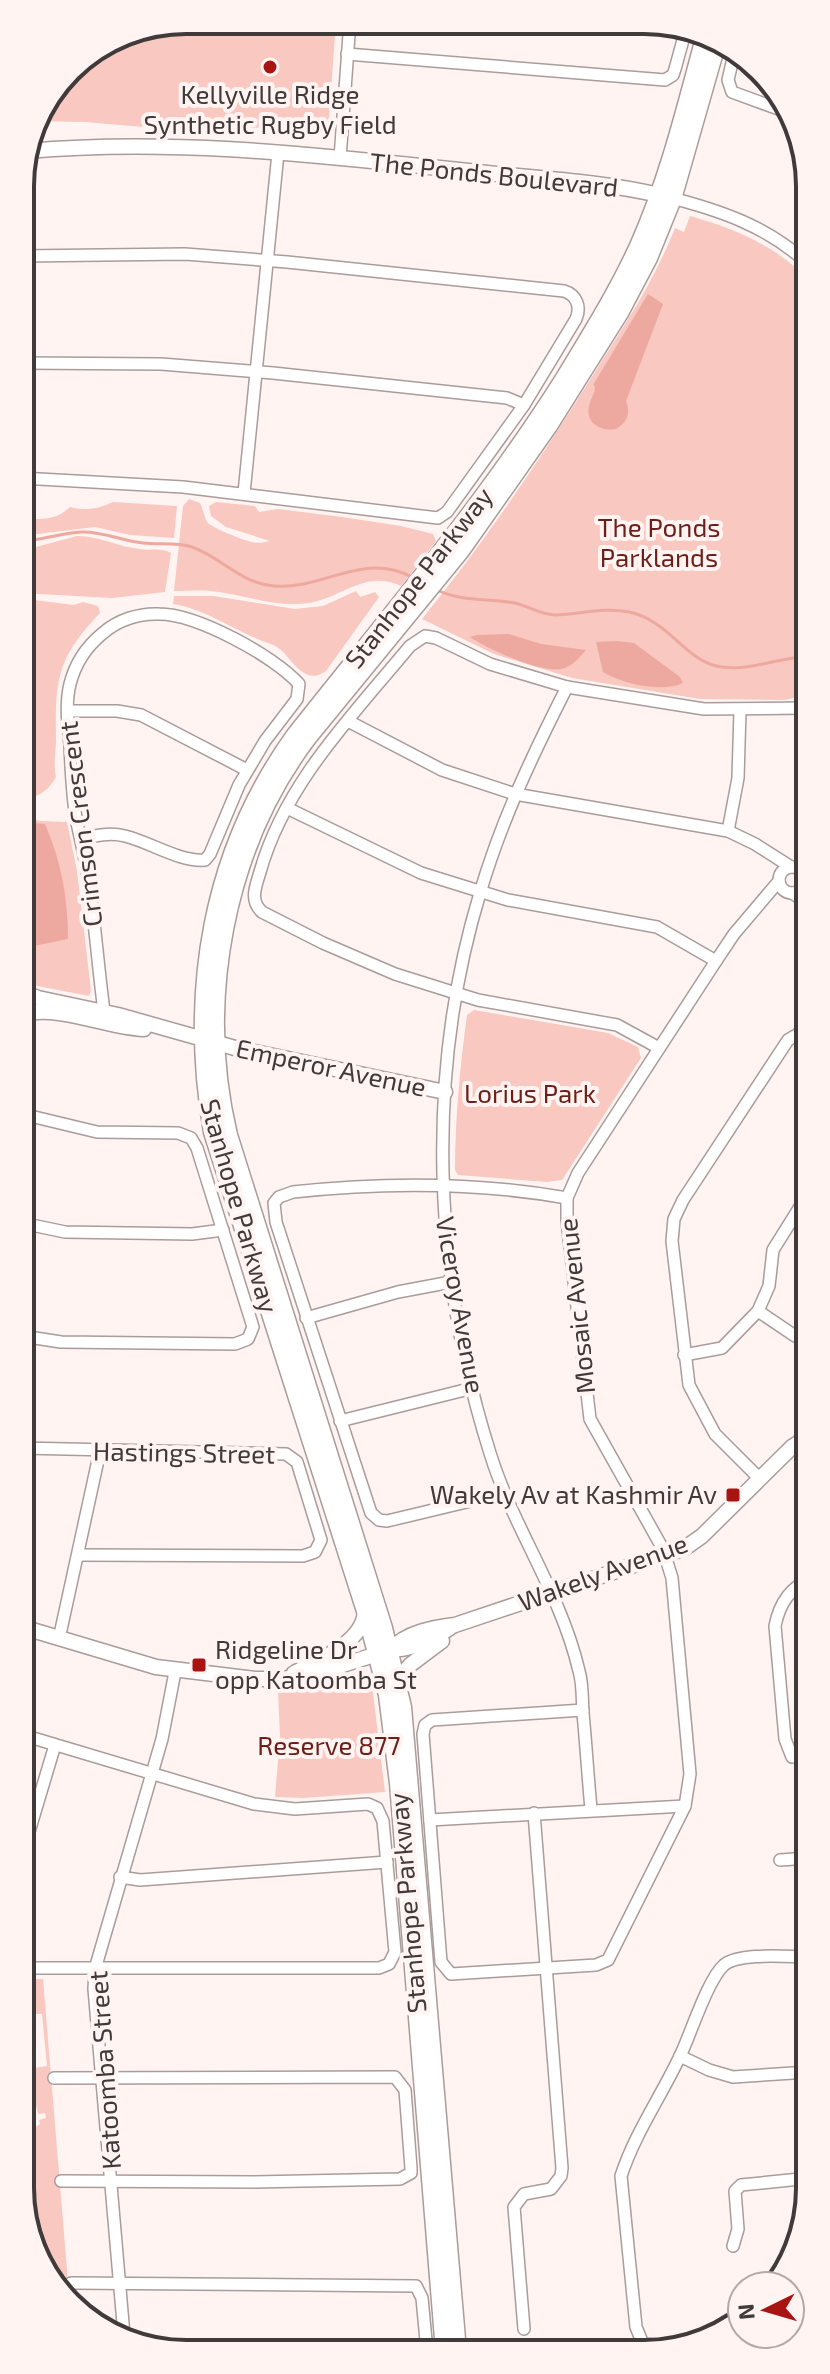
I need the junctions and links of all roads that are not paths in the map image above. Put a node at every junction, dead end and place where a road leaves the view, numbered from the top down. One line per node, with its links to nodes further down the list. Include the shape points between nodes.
1 (349, 34): 5 (street)
2 (683, 40): 5 (street, via 675,69 669,79 661,80)
3 (702, 46): 11 (main road, Stanhope Parkway)
4 (715, 52): 11 (main road, Stanhope Parkway)
5 (347, 54): 10 (street)
6 (732, 62): 7 (street, via 728,80 732,92)
7 (774, 107)
8 (38, 150): 9 (street, The Ponds Boulevard, via 142,146)
9 (278, 153): 10 (street, The Ponds Boulevard); 14 (street)
10 (340, 158): 11 (street, The Ponds Boulevard)
11 (666, 197): 12 (street, via 750,224); 47 (main road, Stanhope Parkway, via 649,258 549,426 300,749 261,815 229,910)
12 (796, 253)
13 (34, 256): 14 (street, via 169,253)
14 (269, 261): 16 (street); 17 (street, via 564,291 576,300 578,314)
15 (34, 363): 16 (street, via 161,364)
16 (257, 372): 17 (street, via 507,398); 19 (street)
17 (524, 405): 19 (street, via 438,518)
18 (34, 479): 19 (street)
19 (244, 493)
20 (567, 687): 22 (street); 24 (street, via 490,664 425,636 414,642); 26 (street, Viceroy Avenue)
21 (796, 708): 22 (street)
22 (740, 710): 28 (street, via 738,778)
23 (68, 711): 25 (street, via 141,715); 25 (street, Crimson Crescent, via 73,675 87,649 114,625 150,614 178,616 217,629 296,680 297,699); 29 (street, Crimson Crescent)
24 (348, 721): 26 (street, via 442,770); 27 (street)
25 (247, 770): 29 (street, via 205,860 118,835)
26 (515, 794): 28 (street); 36 (street, Viceroy Avenue)
27 (287, 808): 36 (street, via 399,864); 41 (street, via 254,894 262,912 395,974)
28 (728, 831): 30 (street)
29 (81, 838): 43 (street, Crimson Crescent)
30 (769, 855): 32 (street); 34 (street)
31 (796, 867): 32 (street)
32 (793, 868): 33 (street); 34 (street, via 783,870)
33 (796, 870)
34 (779, 879): 37 (street); 39 (street, Mosaic Avenue)
35 (796, 891): 37 (street)
36 (480, 892): 40 (street, via 657,927); 41 (street, Viceroy Avenue)
37 (790, 892): 38 (street); 39 (street, Mosaic Avenue)
38 (796, 896)
39 (762, 904): 40 (street, Mosaic Avenue)
40 (716, 961): 48 (street, Mosaic Avenue)
41 (457, 993): 48 (street, via 617,1025); 49 (street, Viceroy Avenue)
42 (34, 995): 43 (street)
43 (104, 1011): 45 (street)
44 (34, 1012): 45 (street, via 126,1028)
45 (159, 1028): 47 (street, Emperor Avenue)
46 (796, 1035): 61 (street, via 788,1040 674,1219)
47 (209, 1041): 49 (street, Emperor Avenue); 73 (main road, Stanhope Parkway, via 206,1094 212,1132); 77 (main road, Stanhope Parkway, via 236,1163)
48 (659, 1048): 52 (street, Mosaic Avenue)
49 (445, 1092): 51 (street, Viceroy Avenue)
50 (34, 1117): 55 (street, via 97,1132 189,1136)
51 (443, 1185): 52 (street); 56 (street, Viceroy Avenue); 58 (street, via 317,1189 275,1201 275,1218)
52 (567, 1198): 70 (street, Mosaic Avenue, via 590,1419)
53 (796, 1213): 57 (street, via 773,1250 769,1286)
54 (34, 1226): 55 (street, via 65,1232)
55 (223, 1230): 60 (street, via 253,1322 252,1334 244,1342)
56 (451, 1282): 58 (street); 62 (street, Viceroy Avenue)
57 (758, 1311): 59 (street); 61 (street, via 722,1348)
58 (306, 1318): 63 (street)
59 (795, 1336)
60 (34, 1338)
61 (684, 1355): 67 (street, via 692,1395 710,1426)
62 (473, 1388): 63 (street); 68 (street, Viceroy Avenue)
63 (340, 1421): 68 (street, via 369,1510 379,1520)
64 (796, 1444): 67 (street, Wakely Avenue)
65 (34, 1448): 66 (street, Hastings Street)
66 (100, 1451): 69 (street); 69 (street, Hastings Street, via 289,1455 297,1462 320,1545 303,1556)
67 (760, 1479): 70 (street, Wakely Avenue, via 702,1536)
68 (504, 1493): 72 (street, Viceroy Avenue)
69 (78, 1555): 76 (street)
70 (666, 1555): 72 (street, Wakely Avenue); 86 (street, Mosaic Avenue, via 690,1774)
71 (796, 1586): 84 (street, via 778,1609 775,1626 785,1739)
72 (553, 1593): 74 (street, Wakely Avenue); 81 (street, Viceroy Avenue, via 580,1673)
73 (365, 1611): 77 (main road, Stanhope Parkway); 79 (street, via 363,1625 346,1641)
74 (455, 1625): 77 (street, Wakely Avenue, via 403,1650); 80 (street)
75 (34, 1631): 76 (street, Wakely Avenue)
76 (59, 1639): 78 (street, Wakely Avenue)
77 (384, 1652): 79 (street, Wakely Avenue); 80 (main road, Stanhope Parkway); 112 (main road, Stanhope Parkway)
78 (175, 1672): 79 (street, Wakely Avenue); 85 (street, Katoomba Street)
79 (283, 1679)
80 (398, 1680): 113 (main road, Stanhope Parkway, via 409,1757)
81 (583, 1710): 87 (street, Viceroy Avenue); 90 (street, via 432,1720 425,1725)
82 (34, 1738): 83 (street)
83 (55, 1745): 85 (street); 89 (street)
84 (792, 1757)
85 (151, 1774): 93 (street, via 272,1807 368,1804 377,1808 383,1821); 94 (street, Katoomba Street)
86 (685, 1806): 87 (street); 98 (street, via 608,1960)
87 (591, 1809): 88 (street)
88 (534, 1813): 90 (street); 98 (street)
89 (34, 1815)
90 (430, 1820): 98 (street, via 441,1962 446,1969 456,1975)
91 (796, 1859): 92 (street)
92 (780, 1860)
93 (387, 1862): 94 (street, via 140,1880); 97 (street, via 395,1952 389,1964 371,1969)
94 (120, 1877): 97 (street, Katoomba Street)
95 (796, 1957): 99 (street, via 738,1958 724,1965)
96 (34, 1968): 97 (street)
97 (95, 1969): 102 (street, Katoomba Street)
98 (545, 1969): 110 (street, via 562,2168 551,2189 524,2194 514,2207)
99 (680, 2056): 100 (street, via 733,2077); 114 (street, via 621,2176)
100 (796, 2073)
101 (54, 2078): 102 (street)
102 (103, 2079): 105 (street, Katoomba Street); 105 (street, via 395,2077 405,2090 411,2173 400,2179)
103 (796, 2179): 106 (street, via 741,2185 735,2191 738,2229)
104 (61, 2181): 105 (street)
105 (112, 2181): 108 (street, Katoomba Street)
106 (733, 2246)
107 (71, 2283): 108 (street)
108 (120, 2283): 109 (street, Katoomba Street); 111 (street, via 416,2286)
109 (123, 2326)
110 (524, 2329)
111 (426, 2340)
112 (443, 2340)
113 (457, 2340)
114 (641, 2340)

